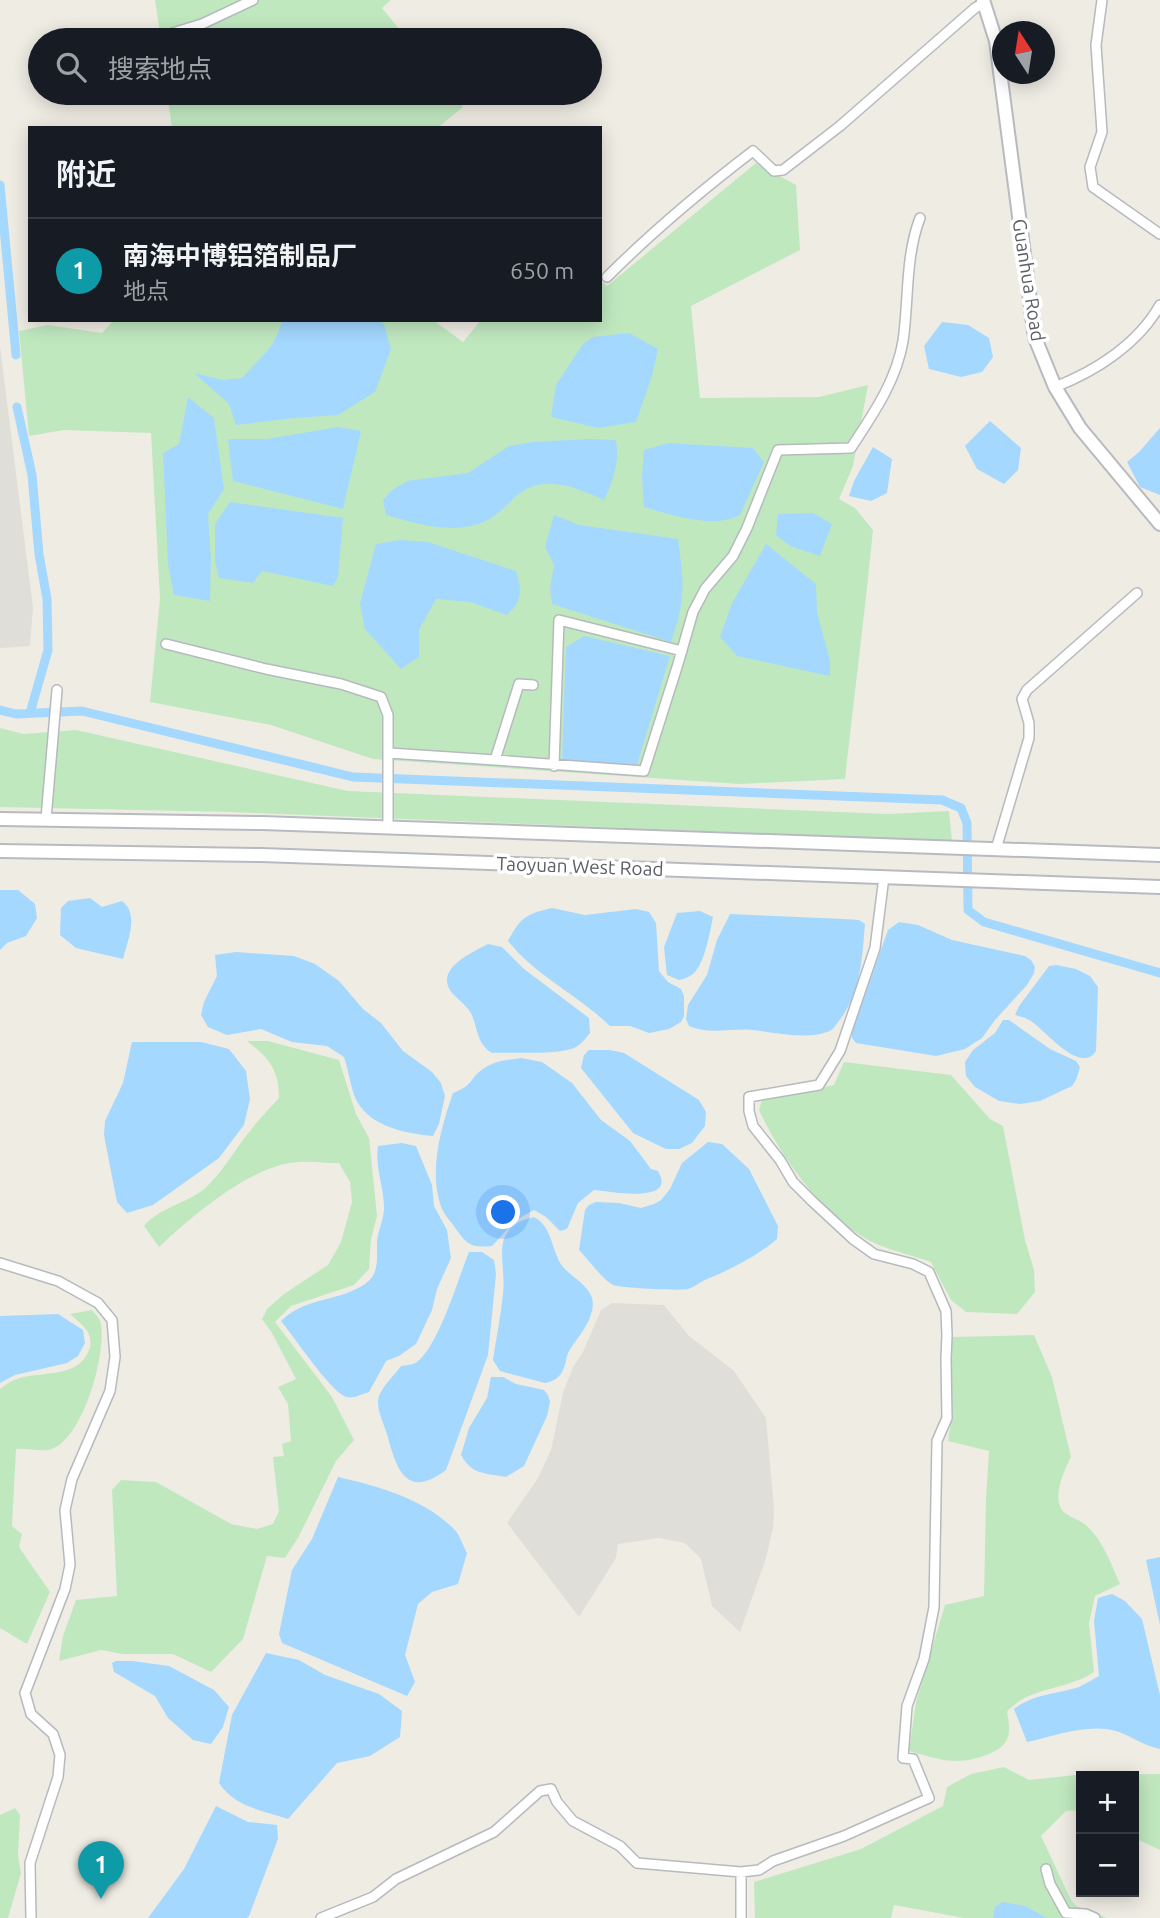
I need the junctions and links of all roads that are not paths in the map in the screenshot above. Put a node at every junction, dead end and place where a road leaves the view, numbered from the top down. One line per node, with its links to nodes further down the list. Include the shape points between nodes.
1 (253, 0): 4 (street)
2 (1102, 0): 6 (street, via 1096,45 1102,132 1090,167 1093,187)
3 (983, 2): 7 (street, via 783,170 774,171 753,151 704,188); 9 (main road, Guanhua Road, via 996,41 1035,338)
4 (189, 28)
5 (920, 218): 13 (street, via 912,240 903,343 888,390 851,448 778,450 733,556 692,612)
6 (1160, 234)
7 (607, 277)
8 (1160, 304): 9 (street, via 1130,342 1082,377)
9 (1055, 387): 10 (main road, Guanhua Road, via 1080,428)
10 (1160, 524)
11 (1137, 593): 22 (street, via 1027,690 1022,699 1029,738)
12 (166, 644): 16 (street, via 381,697 388,715)
13 (682, 651): 18 (street, via 644,771); 18 (street, via 559,620)
14 (533, 685): 17 (street, via 519,684)
15 (57, 690): 20 (street)
16 (389, 753): 17 (street); 21 (street)
17 (495, 760): 18 (street)
18 (554, 766)
19 (0, 819): 20 (main road, Taoyuan West Road)
20 (47, 820): 21 (main road, Taoyuan West Road)
21 (387, 827): 22 (main road, Taoyuan West Road)
22 (991, 849): 24 (main road, Taoyuan West Road)
23 (0, 851): 25 (main road, Taoyuan West Road, via 261,855)
24 (1160, 855)
25 (884, 877): 26 (main road, Taoyuan West Road); 29 (street, via 875,948 840,1051 819,1086 749,1097 749,1111 753,1126 793,1182 874,1254 929,1272 946,1311 947,1418 937,1441 934,1607 924,1660 907,1706 902,1758 913,1759 929,1798 759,1870)
26 (1160, 887)
27 (0, 1263): 30 (street, via 58,1281 98,1303 112,1320 115,1357 110,1391 72,1479 65,1510 70,1565 65,1589 25,1693 31,1714 53,1734 60,1755 58,1777 30,1863)
28 (1046, 1869): 33 (street, via 1066,1913)
29 (741, 1872): 31 (street, via 637,1863 620,1846 573,1821 551,1789 540,1791 494,1832 396,1879 373,1897); 32 (street)
30 (31, 1918)
31 (321, 1918)
32 (741, 1918)
33 (1095, 1918)

